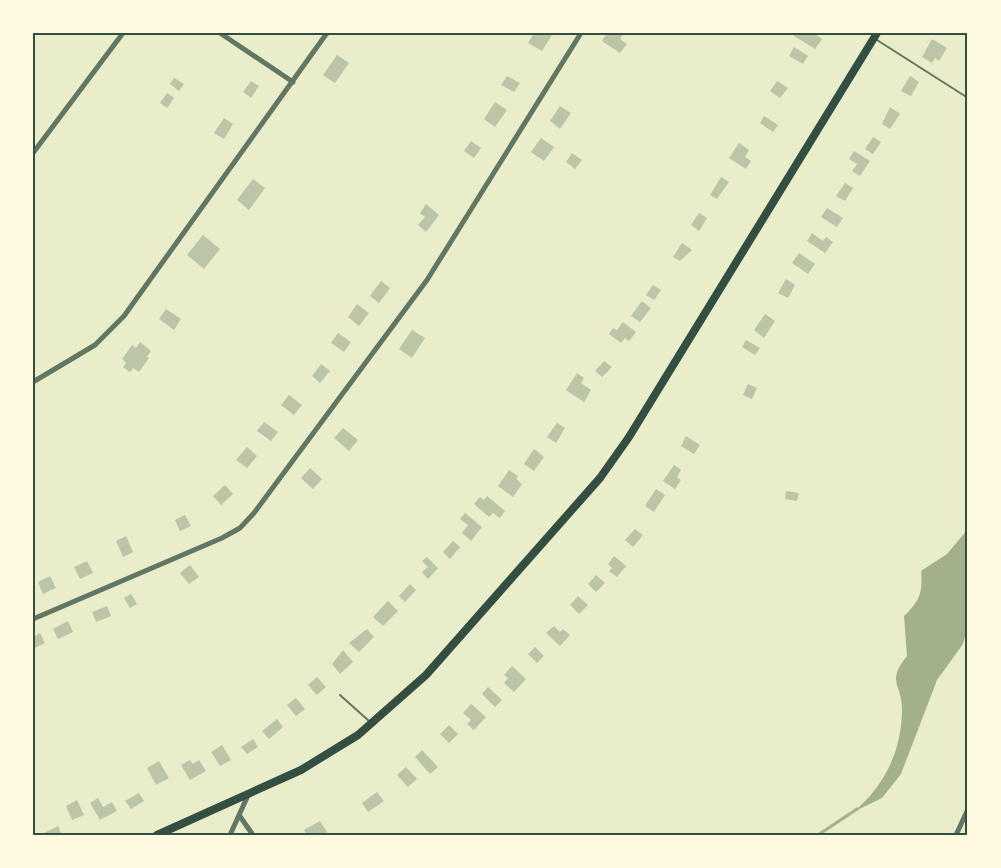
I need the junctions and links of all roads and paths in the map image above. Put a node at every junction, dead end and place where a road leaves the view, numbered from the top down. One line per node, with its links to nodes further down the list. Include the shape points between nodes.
1 (123, 33): 8 (street)
2 (220, 33): 6 (street)
3 (327, 33): 6 (street)
4 (581, 33): 10 (street, via 427,280 240,528)
5 (876, 35): 7 (lane); 12 (main road, via 624,446 426,675)
6 (293, 82): 9 (street, via 124,316 95,345)
7 (968, 98)
8 (33, 153)
9 (33, 382)
10 (33, 619)
11 (340, 695): 12 (lane)
12 (372, 724): 13 (main road, via 301,770)
13 (249, 793): 15 (street); 16 (main road)
14 (968, 809): 19 (street)
15 (239, 815): 17 (street); 18 (street)
16 (157, 835)
17 (230, 835)
18 (253, 835)
19 (956, 835)

